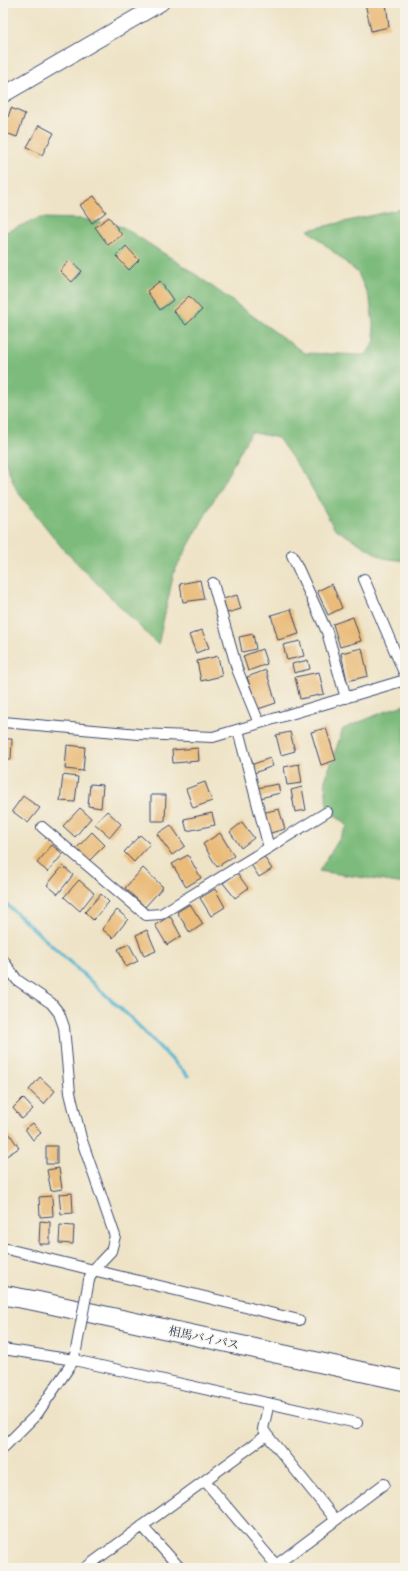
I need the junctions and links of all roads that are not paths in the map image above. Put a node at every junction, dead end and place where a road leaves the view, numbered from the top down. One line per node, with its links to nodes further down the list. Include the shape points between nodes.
1 (160, 3): 2 (street)
2 (3, 96)
3 (292, 555): 8 (street, via 326,632)
4 (364, 579): 6 (street)
5 (213, 582): 10 (street, via 238,669)
6 (405, 675)
7 (405, 680): 8 (street)
8 (346, 698): 10 (street)
9 (3, 722): 11 (street, via 132,734 213,737)
10 (259, 723): 11 (street)
11 (238, 730): 14 (street)
12 (327, 812): 14 (street)
13 (42, 827): 14 (street, via 146,915 161,914)
14 (269, 848)
15 (3, 960): 17 (street, via 17,980 51,1003 59,1013 64,1026 70,1093 81,1138 115,1236 111,1251)
16 (3, 1248): 17 (street)
17 (93, 1270): 19 (street); 21 (street, bridge)
18 (3, 1295): 22 (highway, 相馬バイパス)
19 (299, 1320)
20 (3, 1349): 21 (street)
21 (75, 1355): 23 (street); 26 (street, via 38,1414)
22 (405, 1381)
23 (268, 1403): 24 (street); 25 (street, via 263,1429)
24 (357, 1423)
25 (267, 1435): 27 (street); 29 (street)
26 (3, 1448)
27 (205, 1480): 30 (street); 31 (street)
28 (384, 1484): 29 (street)
29 (336, 1520): 31 (street)
30 (142, 1526): 32 (street); 33 (street)
31 (274, 1567)
32 (85, 1568)
33 (180, 1568)

